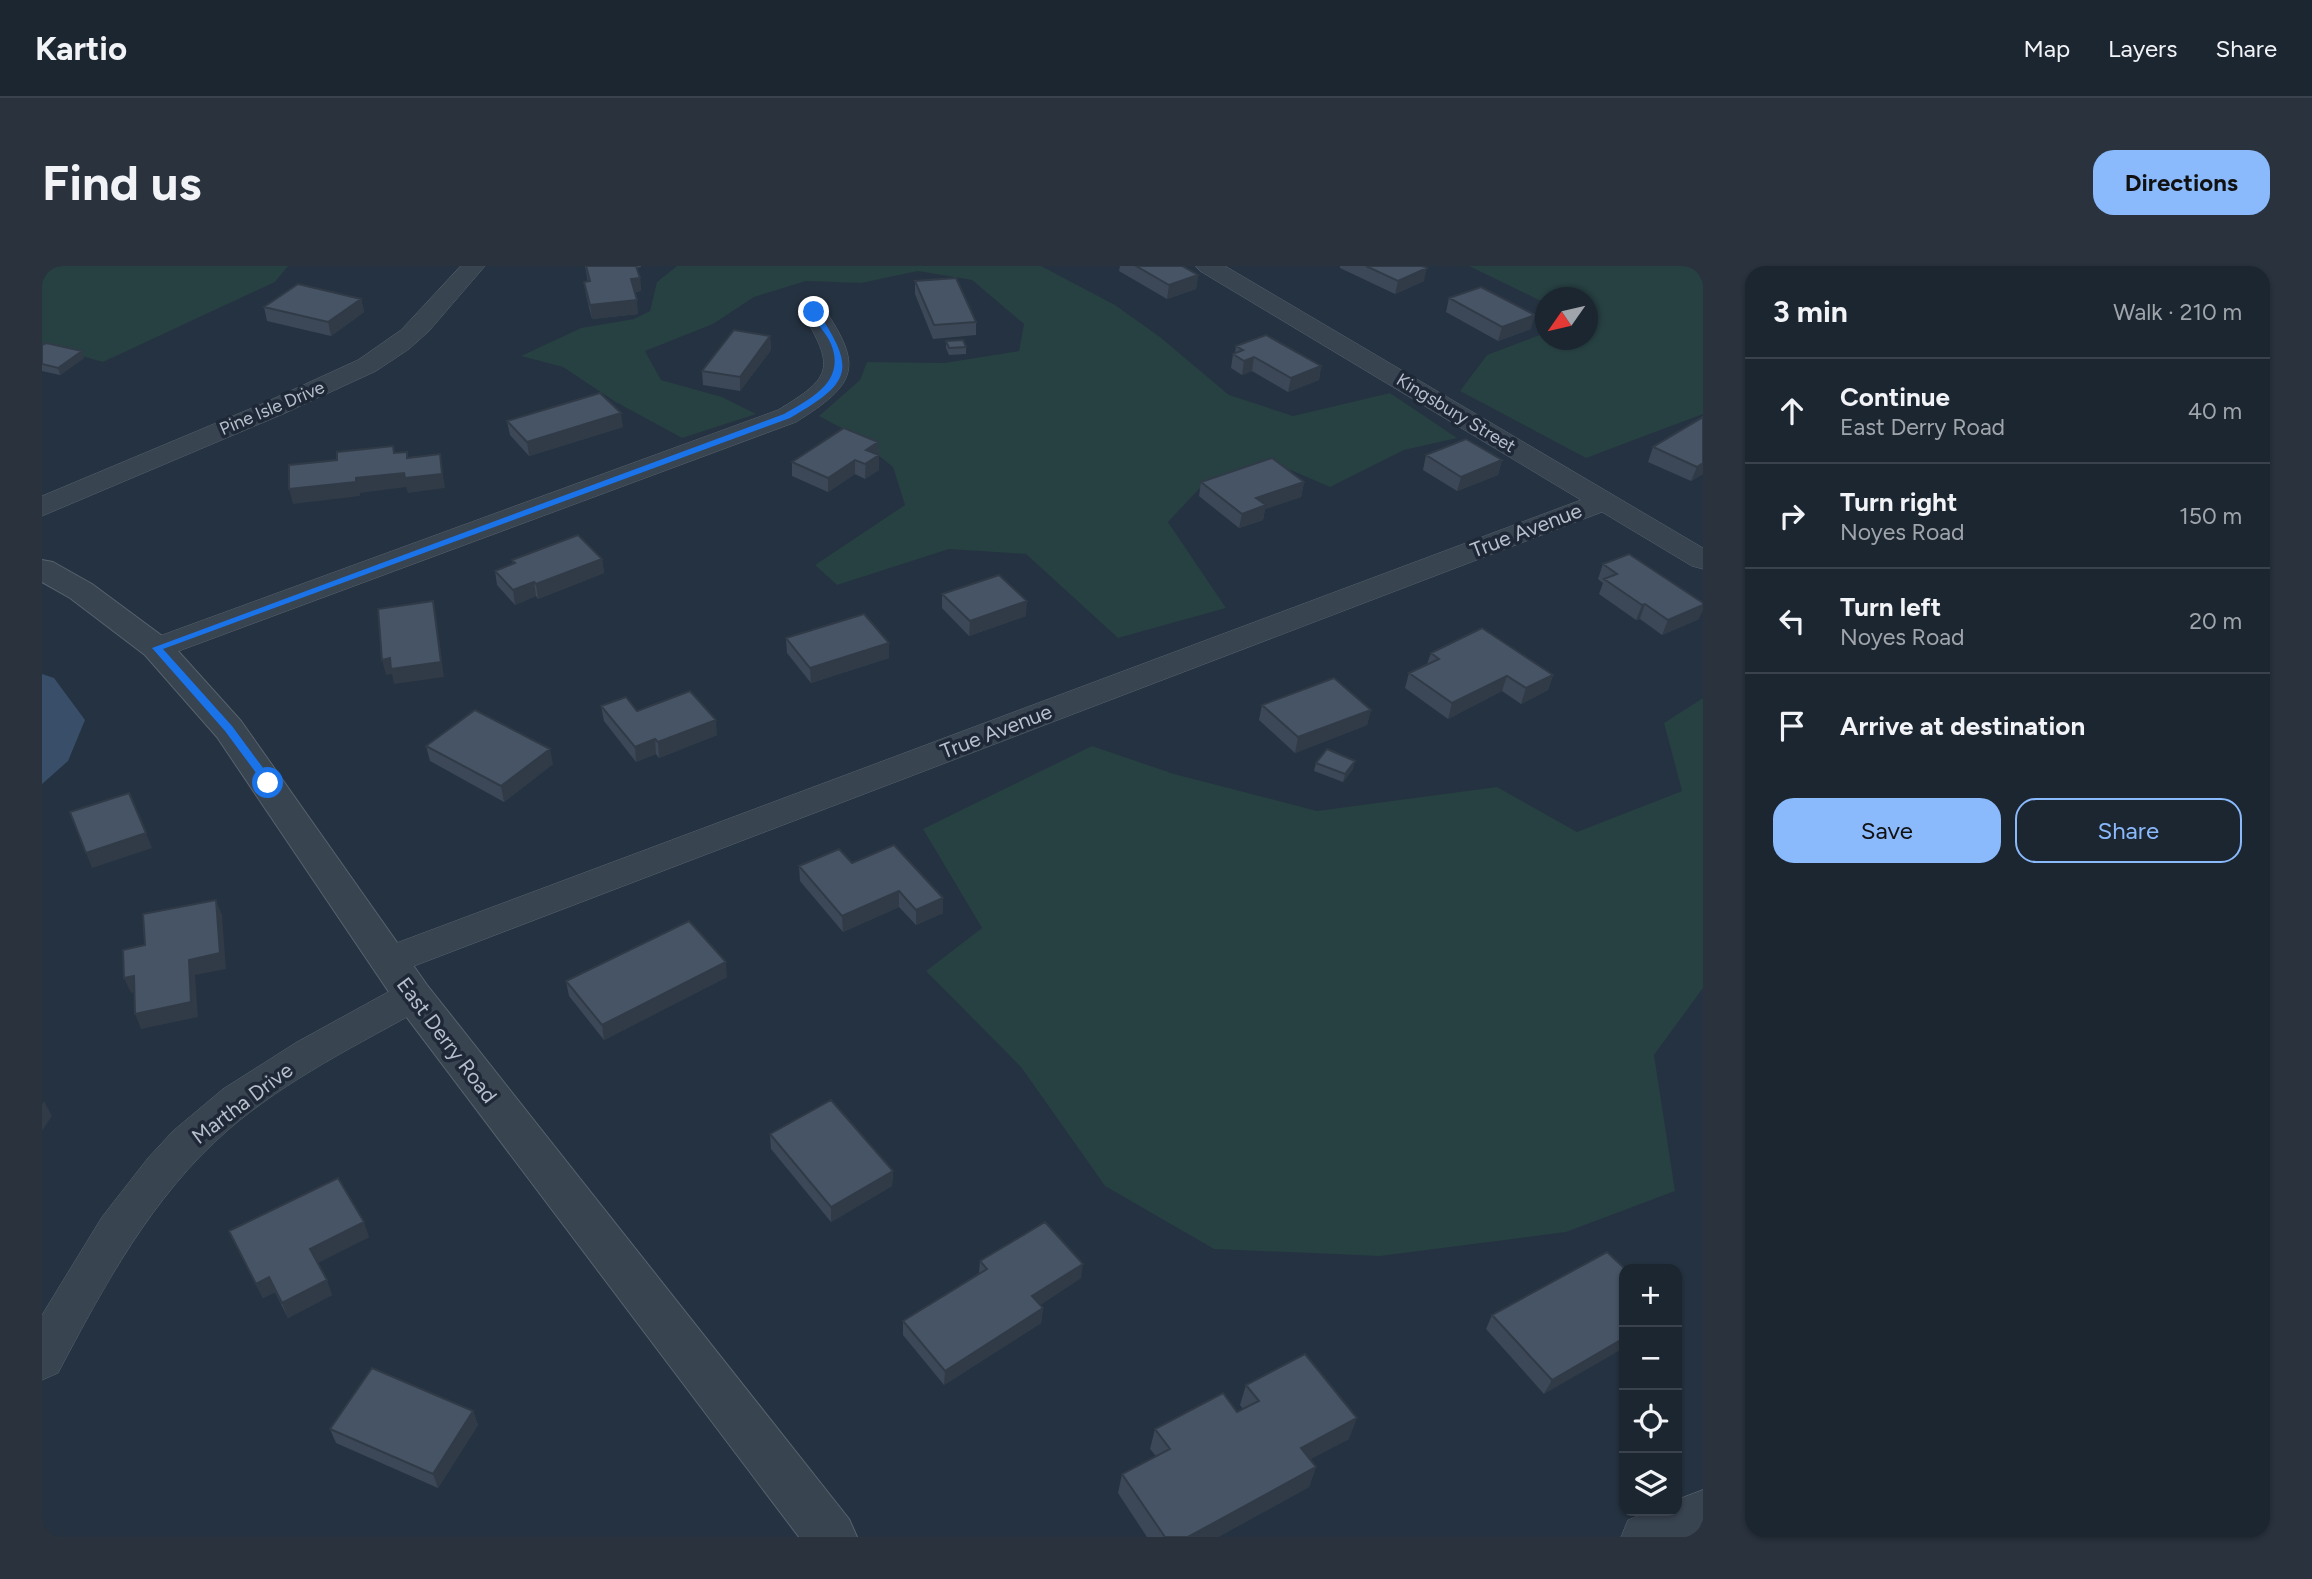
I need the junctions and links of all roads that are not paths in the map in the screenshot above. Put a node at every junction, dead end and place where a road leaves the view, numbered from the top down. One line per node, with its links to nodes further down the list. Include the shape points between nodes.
1 (473, 266): 5 (street, Pine Isle Drive, via 429,318 399,345 366,365)
2 (1208, 266): 4 (street, Kingsbury Street)
3 (814, 312): 8 (street, via 835,343 840,366 832,385 787,416)
4 (1604, 501): 6 (street, Kingsbury Street); 9 (street, True Avenue)
5 (42, 507)
6 (1703, 560)
7 (42, 569): 8 (street, East Derry Road, via 81,591)
8 (157, 648): 9 (street, East Derry Road, via 237,739)
9 (388, 961): 10 (street, East Derry Road)
10 (413, 996): 11 (street, Martha Drive, via 264,1081 213,1119 170,1161 129,1214); 13 (street, East Derry Road)
11 (42, 1359)
12 (1703, 1513): 14 (street)
13 (831, 1537)
14 (1646, 1537)

